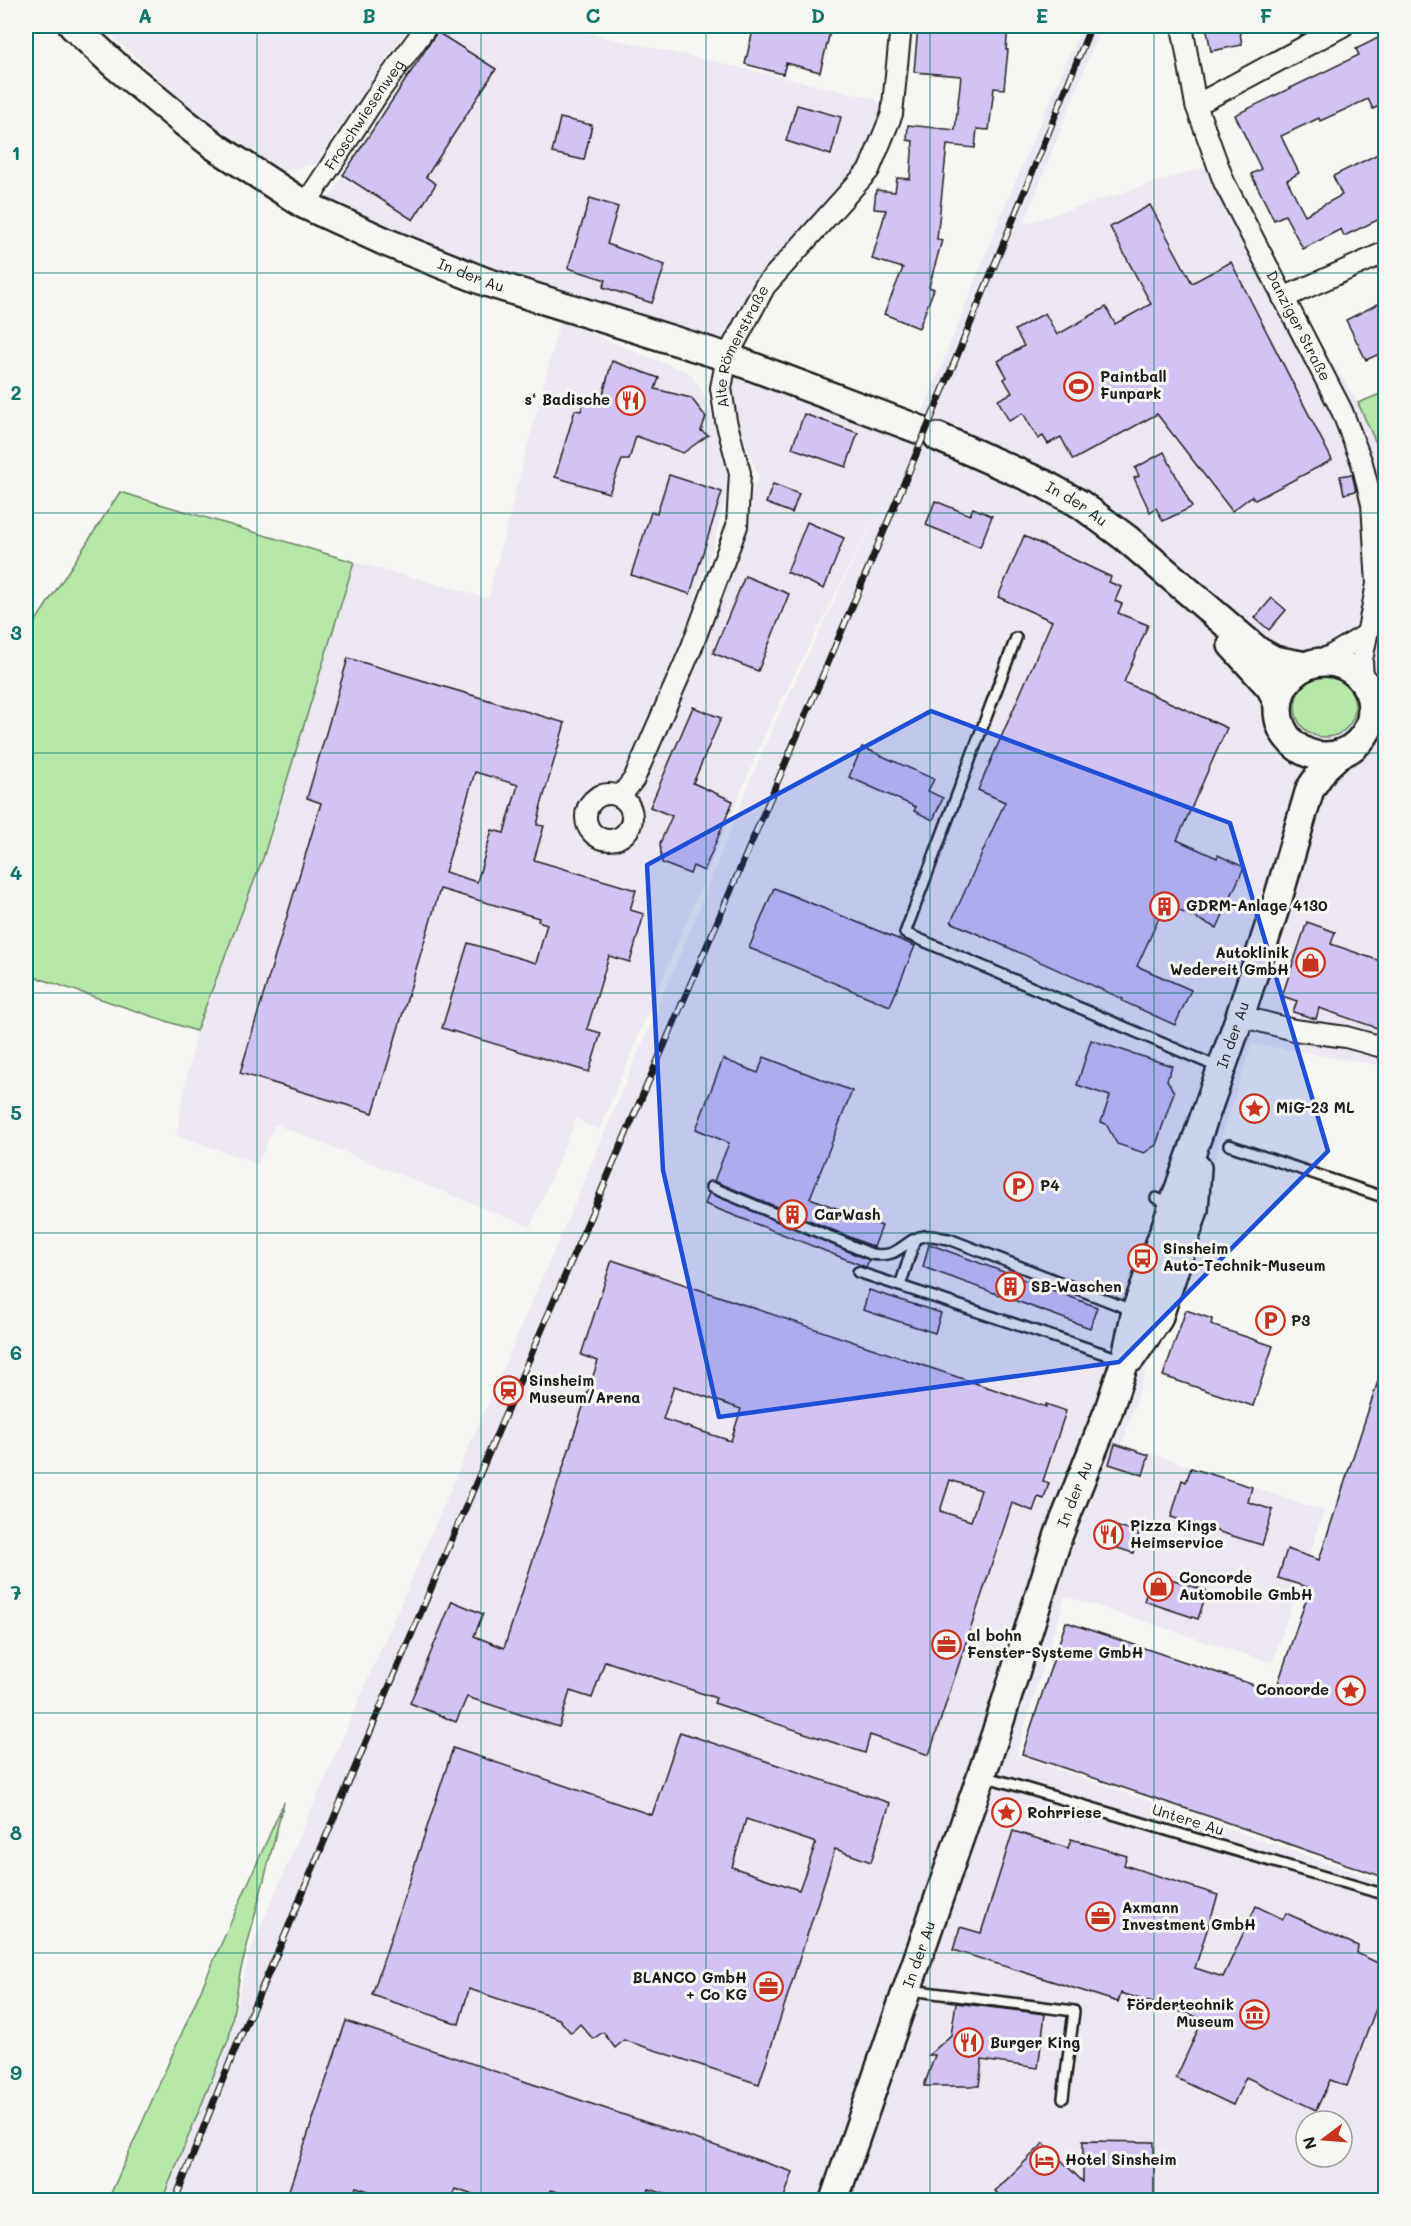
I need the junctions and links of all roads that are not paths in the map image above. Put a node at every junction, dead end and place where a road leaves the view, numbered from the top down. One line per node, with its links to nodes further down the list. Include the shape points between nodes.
1 (73, 26): 7 (street, In der Au, via 216,147)
2 (427, 26): 7 (street, Froschwiesenweg)
3 (901, 26): 10 (street, Alte Römerstraße, via 892,114 869,170 765,286)
4 (1182, 26): 6 (street, Danziger Straße)
5 (1343, 26): 6 (street)
6 (1196, 105): 9 (street, Danziger Straße, via 1224,182)
7 (305, 205): 10 (street, In der Au, via 486,282)
8 (1386, 252): 9 (street)
9 (1283, 298): 12 (street, Danziger Straße, via 1342,411 1372,504 1377,584)
10 (727, 357): 11 (street, In der Au, via 928,433 1044,484 1080,504 1126,538); 21 (street, Alte Römerstraße, via 721,388 740,473 737,526 687,660 634,779)
11 (1199, 600): 14 (street, In der Au, via 1258,651 1285,663); 16 (street, In der Au, via 1211,621 1271,688)
12 (1367, 634): 14 (street); 15 (street, Danziger Straße, via 1362,660)
13 (1016, 638): 24 (lane, via 905,933)
14 (1313, 664): 15 (street, via 1336,663); 16 (street, via 1292,675)
15 (1372, 686): 17 (street, via 1372,716)
16 (1278, 704): 18 (street, via 1284,732)
17 (1377, 724): 19 (street)
18 (1304, 751): 19 (street); 20 (street, In der Au)
19 (1339, 754): 20 (street, In der Au)
20 (1310, 789): 22 (street, In der Au)
21 (620, 797)
22 (1240, 1016): 23 (street); 24 (street, In der Au)
23 (1386, 1048)
24 (1222, 1068): 25 (street, In der Au)
25 (1198, 1139): 32 (street, In der Au, via 1165,1202); 33 (street, via 1194,1210 1158,1319)
26 (1229, 1145): 28 (lane)
27 (711, 1187): 29 (lane, via 871,1254 894,1253)
28 (1386, 1198)
29 (915, 1239): 31 (lane); 32 (lane, via 949,1239)
30 (858, 1272): 31 (lane)
31 (900, 1286): 33 (lane)
32 (1136, 1311): 33 (street, In der Au)
33 (1123, 1367): 34 (street, In der Au, via 1059,1534)
34 (982, 1775): 35 (lane, Untere Au); 36 (street, In der Au)
35 (1386, 1895)
36 (907, 1990): 37 (lane, via 1074,2012); 38 (street, In der Au)
37 (1063, 2098)
38 (834, 2200)

